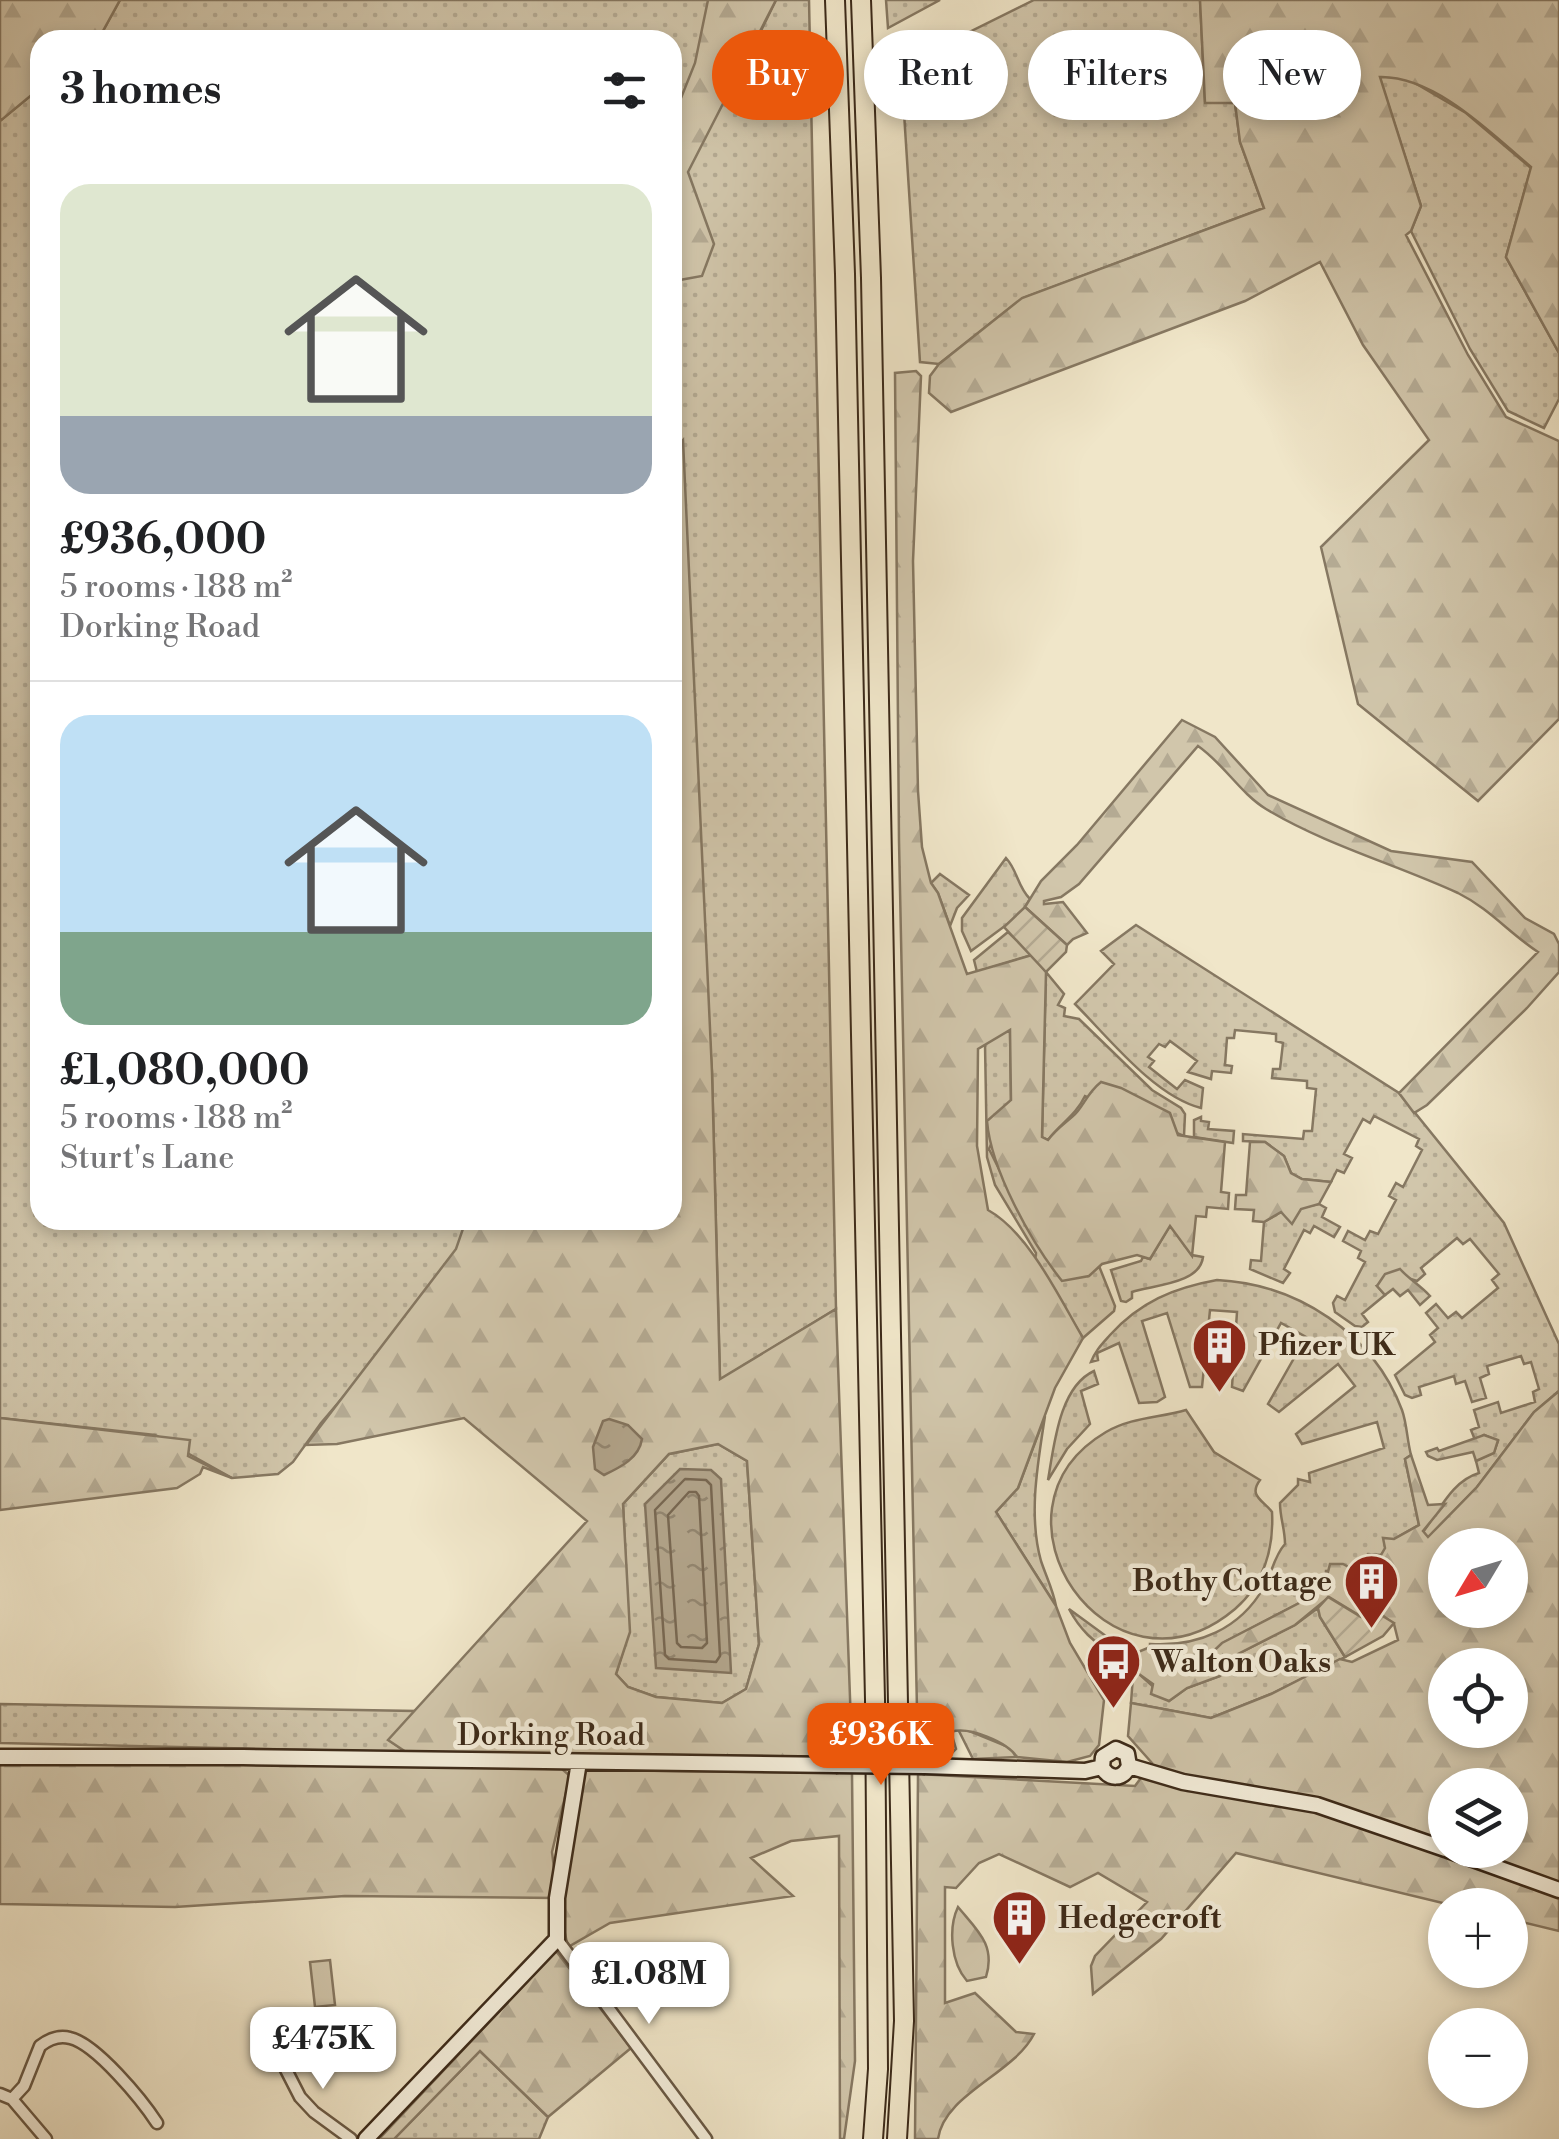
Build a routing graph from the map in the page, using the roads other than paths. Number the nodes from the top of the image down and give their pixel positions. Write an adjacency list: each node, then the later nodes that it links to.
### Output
1 (835, 0): 18 (highway)
2 (861, 0): 19 (highway)
3 (0, 1757): 4 (main road, Dorking Road)
4 (579, 1762): 6 (main road, Dorking Road, bridge); 10 (main road)
5 (1130, 1766): 6 (main road); 6 (main road); 7 (main road)
6 (1102, 1767)
7 (1428, 1844)
8 (1497, 1868): 9 (main road)
9 (1559, 1890)
10 (558, 1939): 16 (main road); 17 (street)
11 (278, 2056): 15 (street)
12 (6, 2096): 13 (street); 14 (street)
13 (156, 2123)
14 (46, 2139)
15 (352, 2139)
16 (366, 2139)
17 (706, 2139)
18 (873, 2139)
19 (897, 2139)

